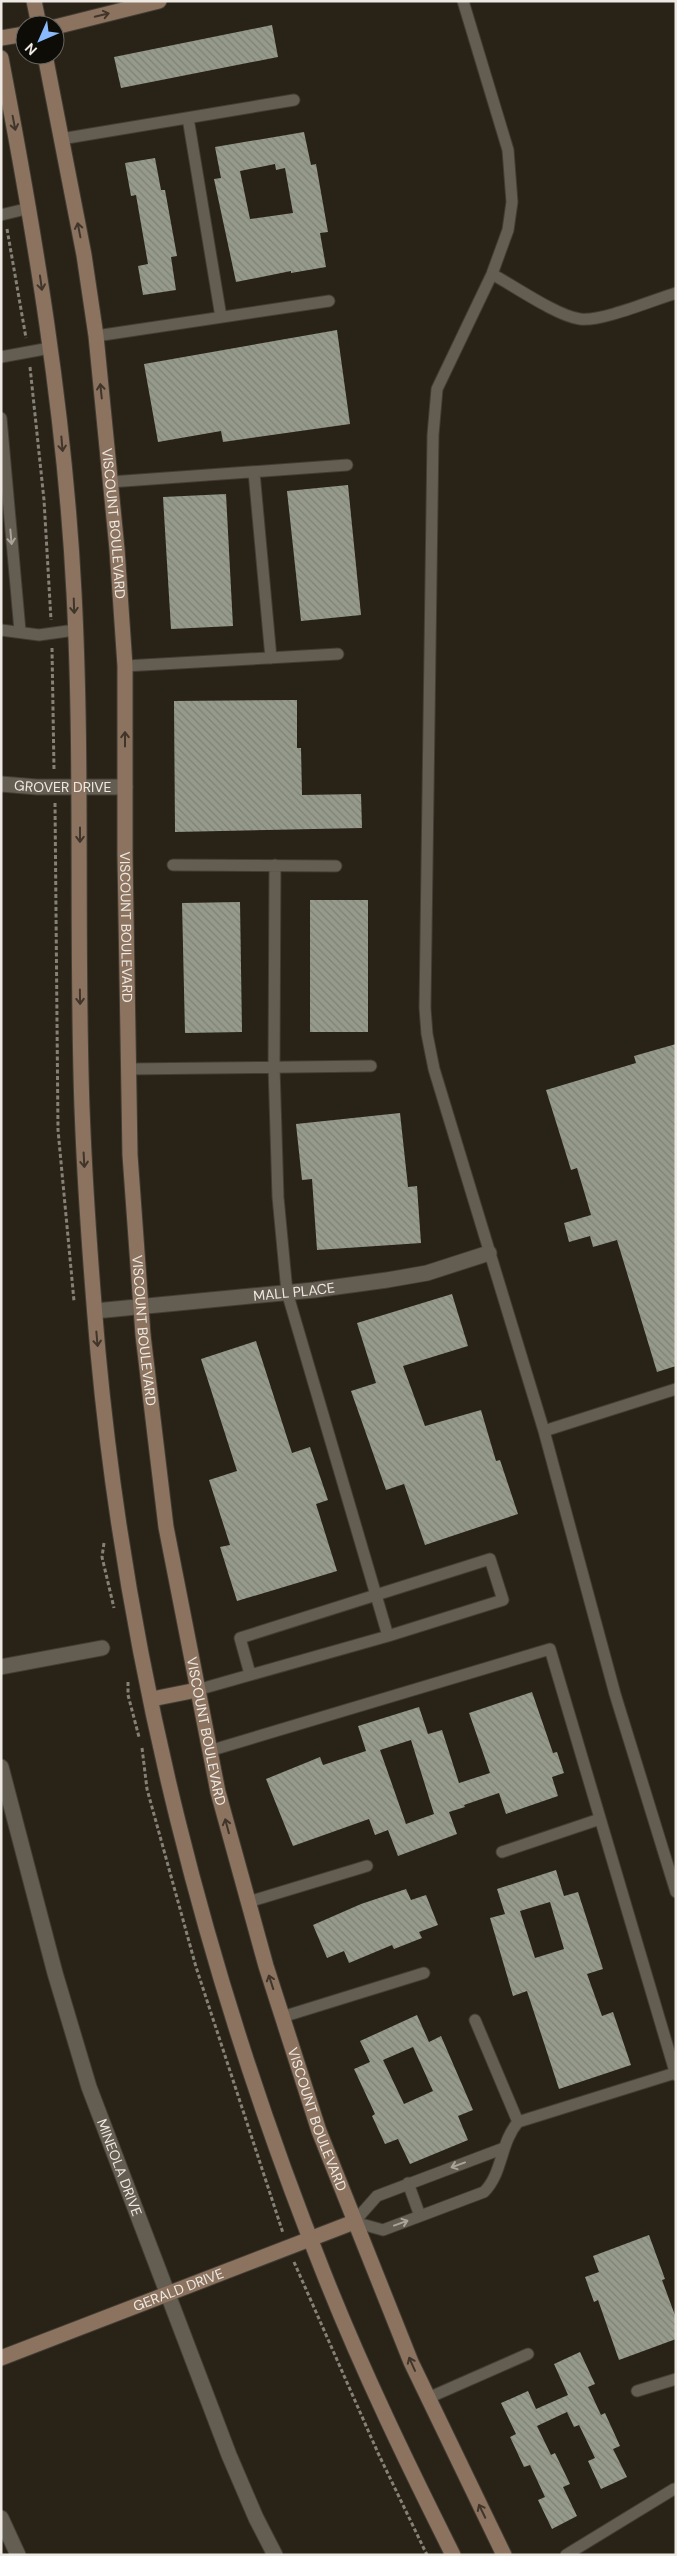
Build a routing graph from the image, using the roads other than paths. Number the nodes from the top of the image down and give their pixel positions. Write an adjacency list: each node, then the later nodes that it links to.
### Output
1 (34, 1): 4 (main road)
2 (159, 1): 5 (main road, one-way to 2)
3 (463, 1): 15 (lane)
4 (37, 15)
5 (65, 24)
6 (15, 36): 7 (main road)
7 (1, 38)
8 (1, 58): 13 (main road, one-way to 13)
9 (47, 65): 12 (main road, VISCOUNT BOULEVARD)
10 (294, 100): 11 (lane)
11 (188, 118): 12 (lane); 18 (lane)
12 (61, 139): 19 (main road, VISCOUNT BOULEVARD, one-way to 12)
13 (30, 208): 14 (lane); 20 (main road, one-way to 20)
14 (1, 215)
15 (492, 274): 16 (lane); 41 (lane)
16 (676, 293)
17 (329, 302): 18 (lane)
18 (221, 317): 19 (lane)
19 (96, 336): 25 (main road, VISCOUNT BOULEVARD, one-way to 19)
20 (50, 348): 21 (lane); 27 (main road, one-way to 27)
21 (1, 357)
22 (2, 425): 28 (lane, one-way to 28)
23 (347, 464): 24 (lane)
24 (254, 472): 25 (lane); 30 (lane)
25 (110, 482): 31 (main road, VISCOUNT BOULEVARD)
26 (1, 630): 28 (lane)
27 (75, 630): 28 (lane); 33 (main road)
28 (20, 631)
29 (338, 654): 30 (lane)
30 (271, 658): 31 (lane)
31 (125, 666): 34 (main road, VISCOUNT BOULEVARD, one-way to 31)
32 (1, 784): 33 (street, GROVER DRIVE)
33 (80, 786): 34 (street, GROVER DRIVE); 44 (main road, one-way to 44)
34 (125, 788): 40 (main road, VISCOUNT BOULEVARD)
35 (173, 865): 36 (lane)
36 (275, 866): 37 (lane); 39 (lane)
37 (336, 866)
38 (371, 1066): 39 (lane)
39 (274, 1067): 40 (lane); 42 (lane)
40 (128, 1069): 43 (main road, VISCOUNT BOULEVARD)
41 (489, 1253): 42 (street, MALL PLACE); 46 (lane)
42 (287, 1292): 43 (street, MALL PLACE); 47 (lane)
43 (142, 1305): 44 (street, MALL PLACE); 52 (main road, VISCOUNT BOULEVARD)
44 (95, 1311): 53 (main road, one-way to 53)
45 (676, 1388): 46 (lane)
46 (544, 1431): 59 (lane)
47 (376, 1596): 48 (lane); 48 (lane); 51 (lane)
48 (388, 1636): 51 (lane)
49 (102, 1648): 50 (street)
50 (1, 1667)
51 (250, 1674): 52 (lane)
52 (197, 1690): 53 (main road); 54 (main road, VISCOUNT BOULEVARD)
53 (152, 1699): 70 (main road)
54 (209, 1751): 56 (lane); 60 (main road, VISCOUNT BOULEVARD, one-way to 54)
55 (1, 1767): 71 (street, MINEOLA DRIVE)
56 (600, 1819): 57 (lane); 64 (lane)
57 (502, 1852)
58 (367, 1866): 60 (lane)
59 (676, 1892)
60 (248, 1902): 62 (main road, VISCOUNT BOULEVARD, one-way to 60)
61 (424, 1973): 62 (lane)
62 (282, 2017): 69 (main road, VISCOUNT BOULEVARD)
63 (475, 2020): 65 (lane)
64 (676, 2074): 65 (lane)
65 (518, 2122): 66 (lane)
66 (504, 2148): 67 (lane, one-way to 67); 68 (lane)
67 (408, 2183): 68 (lane); 69 (lane)
68 (420, 2216): 69 (lane, one-way to 68)
69 (354, 2222): 70 (main road, GERALD DRIVE); 76 (main road, VISCOUNT BOULEVARD, one-way to 69)
70 (310, 2238): 71 (main road, GERALD DRIVE); 81 (main road)
71 (166, 2294): 73 (main road, GERALD DRIVE); 80 (street, MINEOLA DRIVE)
72 (528, 2354): 76 (lane)
73 (1, 2358)
74 (676, 2379): 75 (lane)
75 (637, 2390)
76 (428, 2398): 82 (main road, VISCOUNT BOULEVARD, one-way to 76)
77 (674, 2489): 83 (lane)
78 (1, 2518): 79 (street)
79 (18, 2555)
80 (274, 2555)
81 (453, 2555)
82 (504, 2555)
83 (566, 2555)

